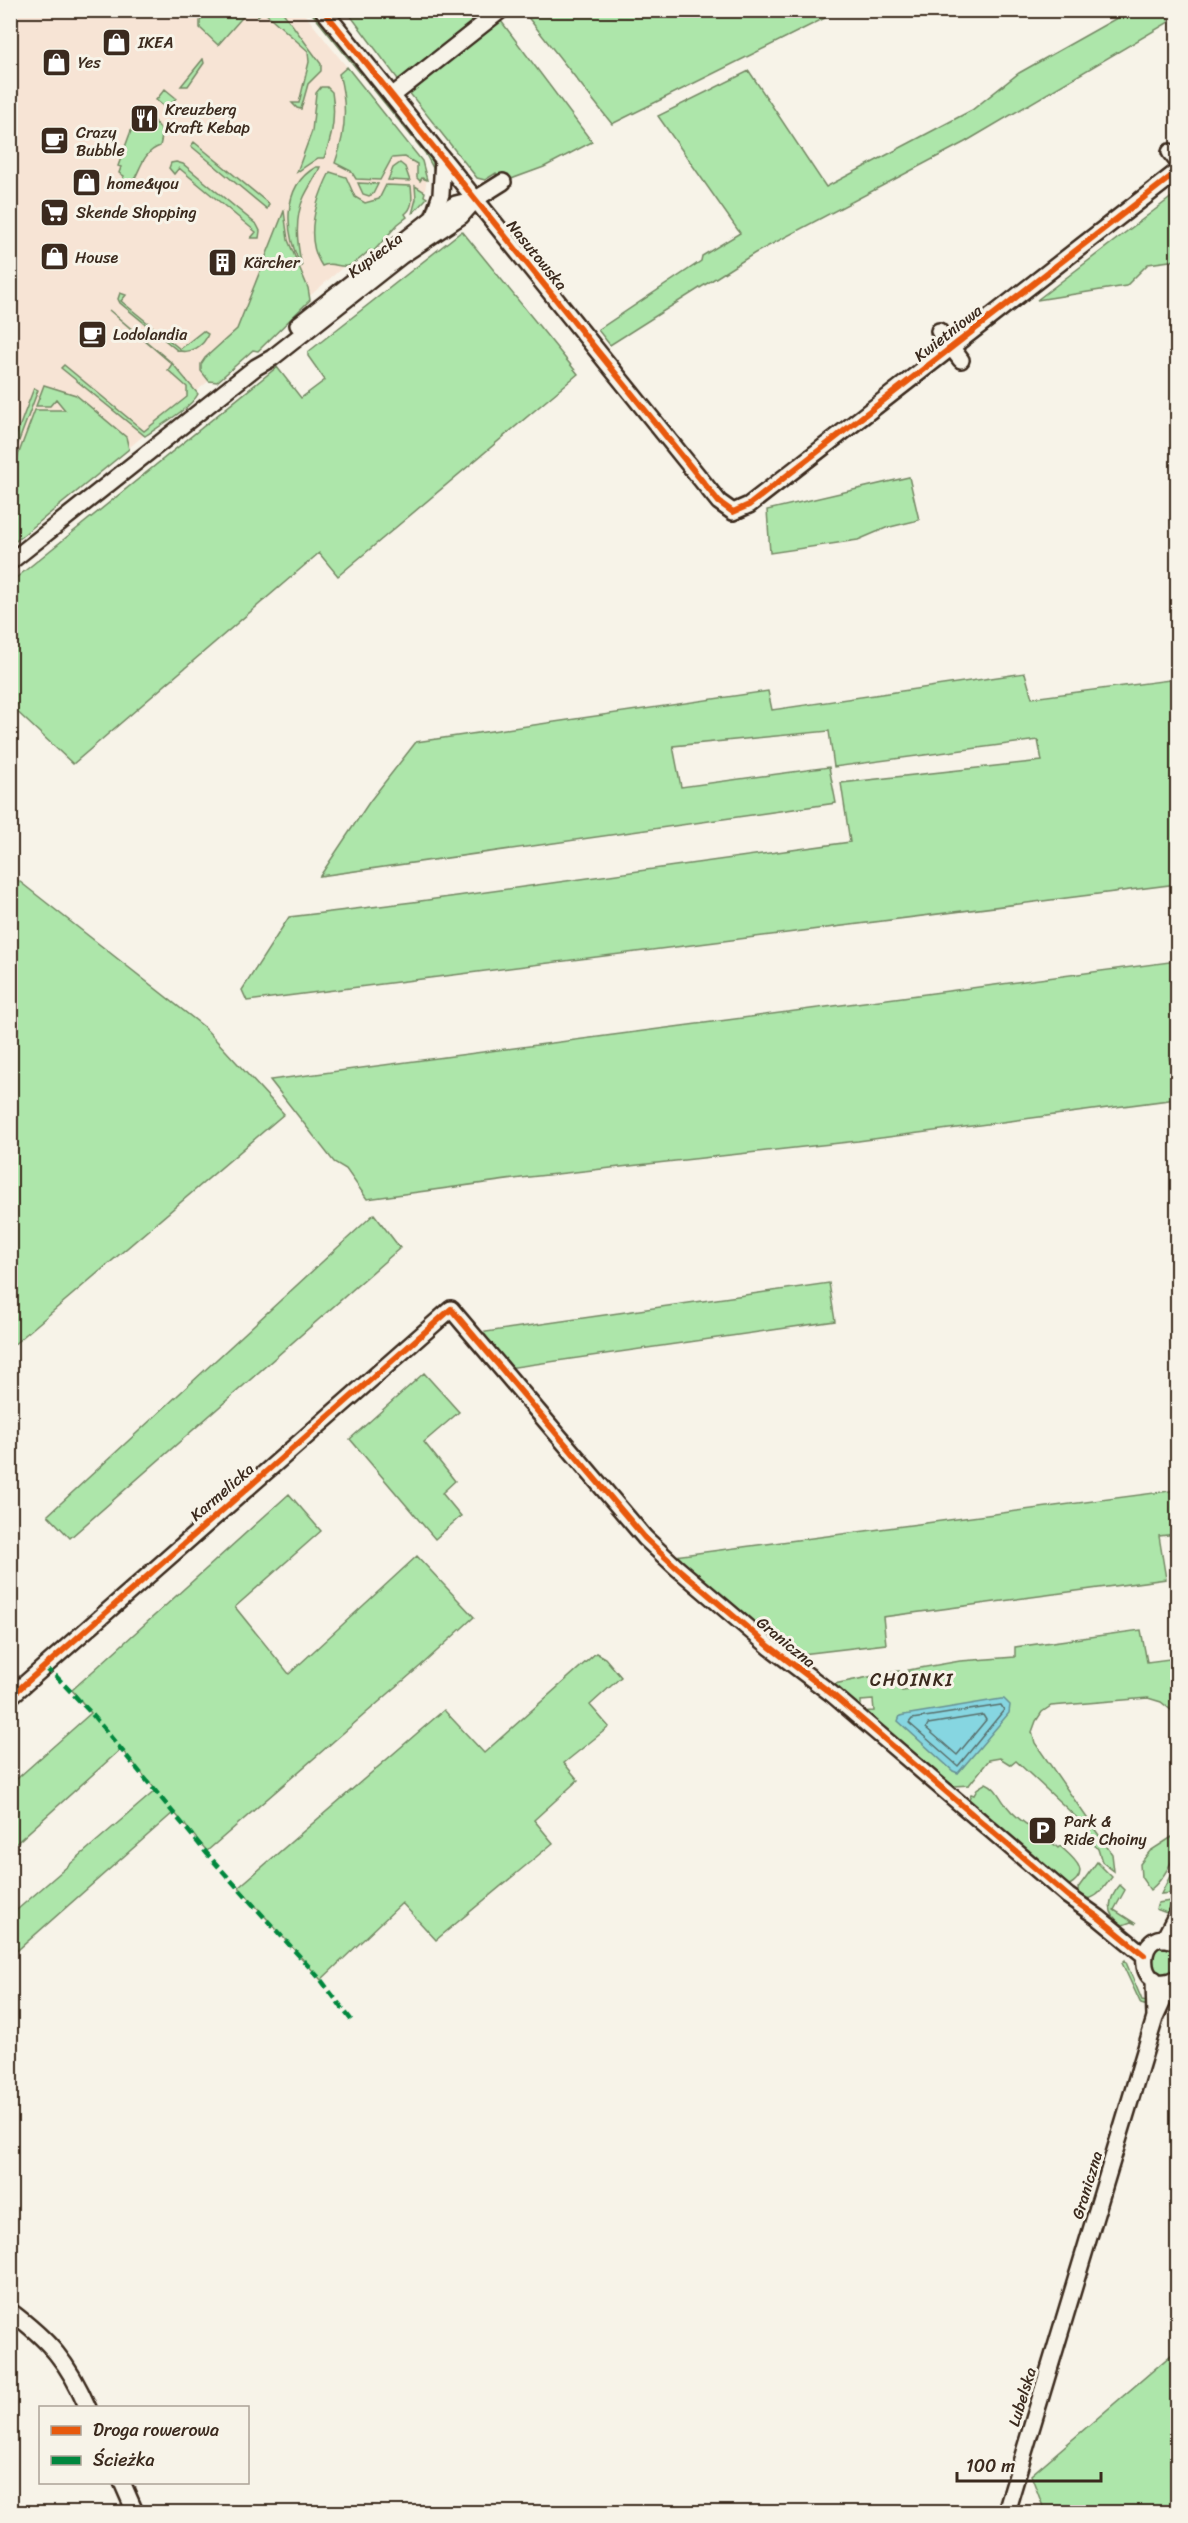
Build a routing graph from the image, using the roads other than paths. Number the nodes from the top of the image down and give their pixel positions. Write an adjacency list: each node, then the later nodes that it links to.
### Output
1 (323, 10): 3 (street, Nasutowska)
2 (501, 10): 3 (street)
3 (392, 96): 4 (street, Nasutowska)
4 (443, 159): 7 (street, Nasutowska); 8 (street)
5 (1178, 171): 10 (street, Kwietniowa)
6 (503, 182): 7 (street)
7 (476, 200): 8 (street, Kupiecka); 12 (street, Kupiecka); 13 (street, Nasutowska)
8 (433, 218): 12 (street, Kupiecka)
9 (939, 331): 10 (street)
10 (952, 347): 11 (street); 13 (street, Kwietniowa)
11 (961, 360)
12 (256, 367): 14 (street, Kupiecka)
13 (733, 512)
14 (10, 562)
15 (451, 1309): 16 (street, Karmelicka); 18 (street, Graniczna)
16 (10, 1697)
17 (1178, 1912): 18 (street)
18 (1159, 1945): 19 (street)
19 (1154, 1979): 20 (street); 21 (street, Graniczna)
20 (1175, 1979): 21 (street, Graniczna)
21 (1155, 2018): 23 (street, Graniczna)
22 (10, 2311): 24 (street)
23 (1052, 2361): 27 (street, Lubelska)
24 (87, 2406)
25 (123, 2484): 26 (street)
26 (135, 2512)
27 (1006, 2512)

